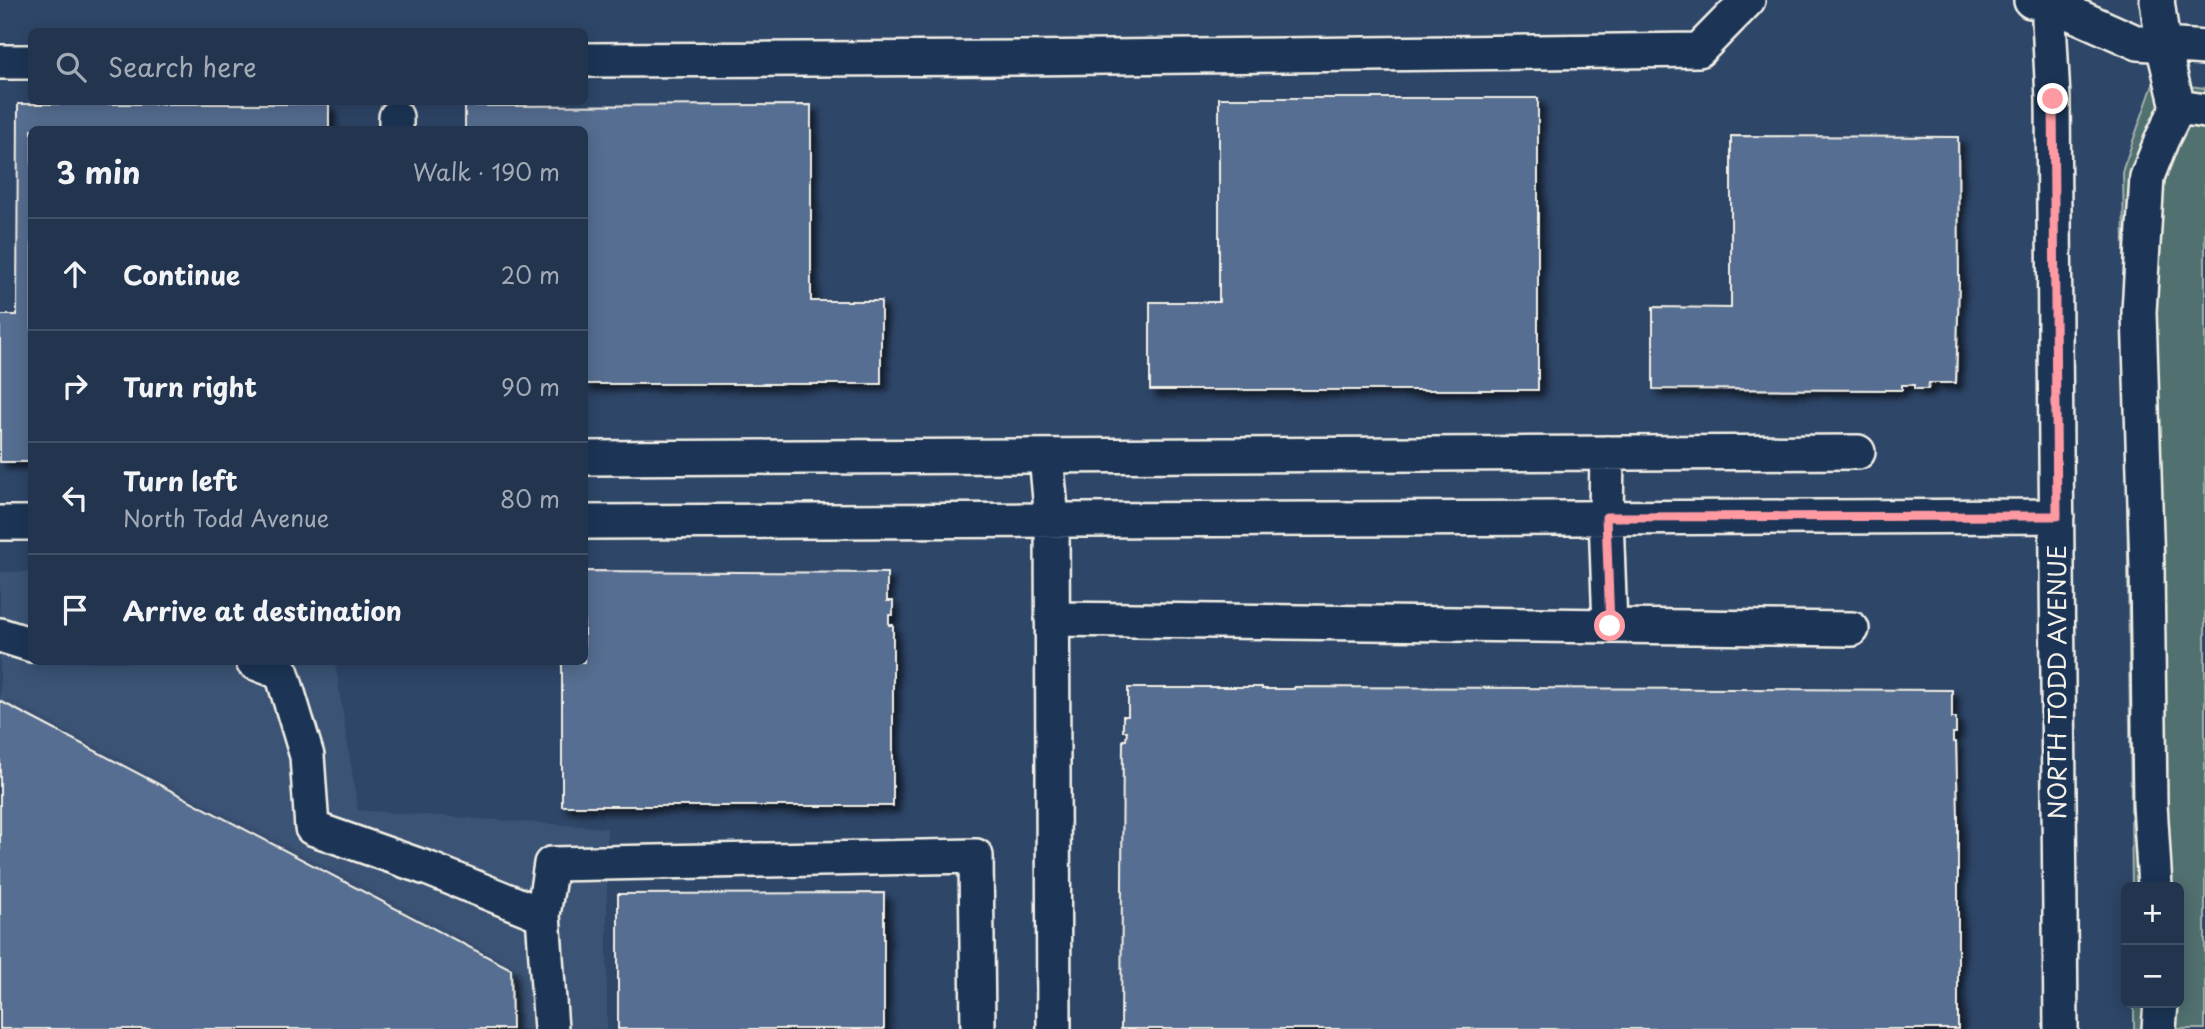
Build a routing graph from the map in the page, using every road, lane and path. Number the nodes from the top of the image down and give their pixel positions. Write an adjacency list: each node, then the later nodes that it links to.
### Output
1 (1748, 0): 6 (street)
2 (2157, 0): 4 (street)
3 (2047, 1): 4 (street); 14 (street, NORTH TODD AVENUE)
4 (2163, 45): 5 (street); 9 (street)
5 (2205, 48)
6 (588, 60)
7 (0, 62): 8 (street)
8 (28, 62)
9 (2192, 109): 26 (street)
10 (1858, 452): 11 (street)
11 (1607, 453): 12 (street); 15 (street)
12 (1046, 456): 13 (street); 16 (street)
13 (588, 458)
14 (2057, 516): 15 (street); 32 (street, NORTH TODD AVENUE)
15 (1606, 517): 16 (street); 21 (street)
16 (1052, 520): 17 (street); 20 (street)
17 (588, 522)
18 (0, 523): 19 (street)
19 (28, 523)
20 (1052, 619): 21 (street); 31 (street)
21 (1610, 626): 22 (street)
22 (1852, 629)
23 (0, 635): 24 (street)
24 (28, 644)
25 (261, 665): 27 (street)
26 (2154, 882)
27 (542, 915): 29 (street); 30 (street)
28 (2161, 1008): 33 (street)
29 (551, 1029)
30 (978, 1029)
31 (1054, 1029)
32 (2061, 1029)
33 (2160, 1029)

